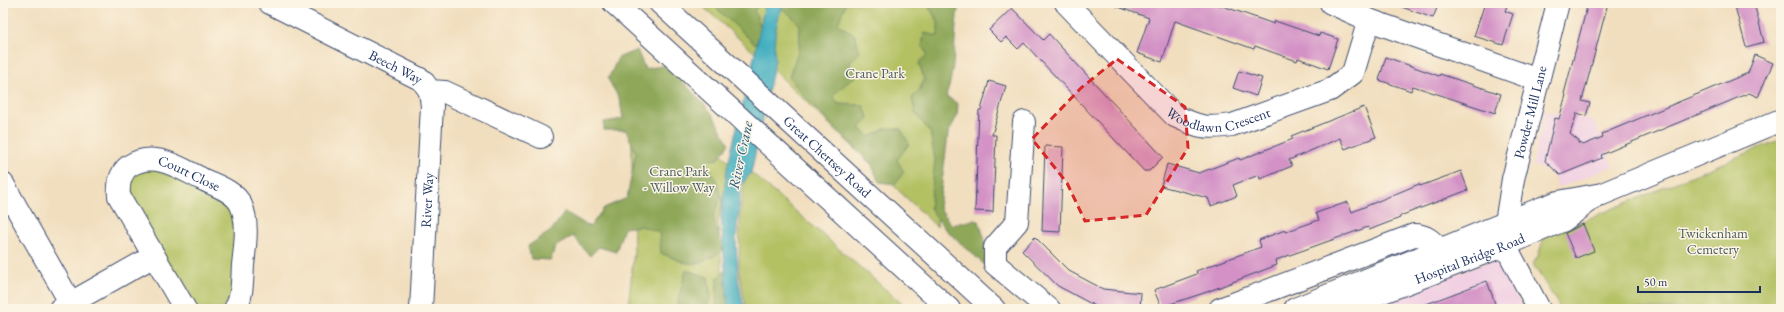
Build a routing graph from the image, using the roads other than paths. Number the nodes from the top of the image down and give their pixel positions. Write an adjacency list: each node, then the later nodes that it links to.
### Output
1 (270, 3): 9 (main road, Beech Way)
2 (614, 3): 23 (main road)
3 (660, 3): 24 (main road, Great Chertsey Road)
4 (1066, 3): 7 (main road, Woodlawn Crescent)
5 (1332, 3): 7 (main road)
6 (1558, 3): 8 (main road, Powder Mill Lane)
7 (1369, 20): 8 (main road)
8 (1538, 80): 15 (main road, Powder Mill Lane)
9 (430, 91): 12 (main road, Beech Way); 22 (main road, River Way)
10 (1781, 120): 14 (main road, Hospital Bridge Road)
11 (1024, 122): 25 (main road)
12 (541, 138)
13 (3, 184): 19 (main road)
14 (1595, 197): 15 (main road, Hospital Bridge Road); 16 (main road, Hospital Bridge Road)
15 (1506, 223): 16 (main road, Powder Mill Lane); 17 (main road, Hospital Bridge Road)
16 (1505, 245): 28 (main road, Hospital Bridge Road); 29 (main road)
17 (1440, 249): 26 (main road, Hospital Bridge Road); 27 (main road, Hospital Bridge Road)
18 (154, 256): 19 (main road); 20 (main road, Court Close); 21 (main road, Court Close)
19 (68, 307)
20 (185, 309)
21 (235, 309)
22 (421, 309)
23 (948, 309)
24 (994, 309)
25 (1049, 309)
26 (1222, 309)
27 (1295, 309)
28 (1339, 309)
29 (1539, 309)

